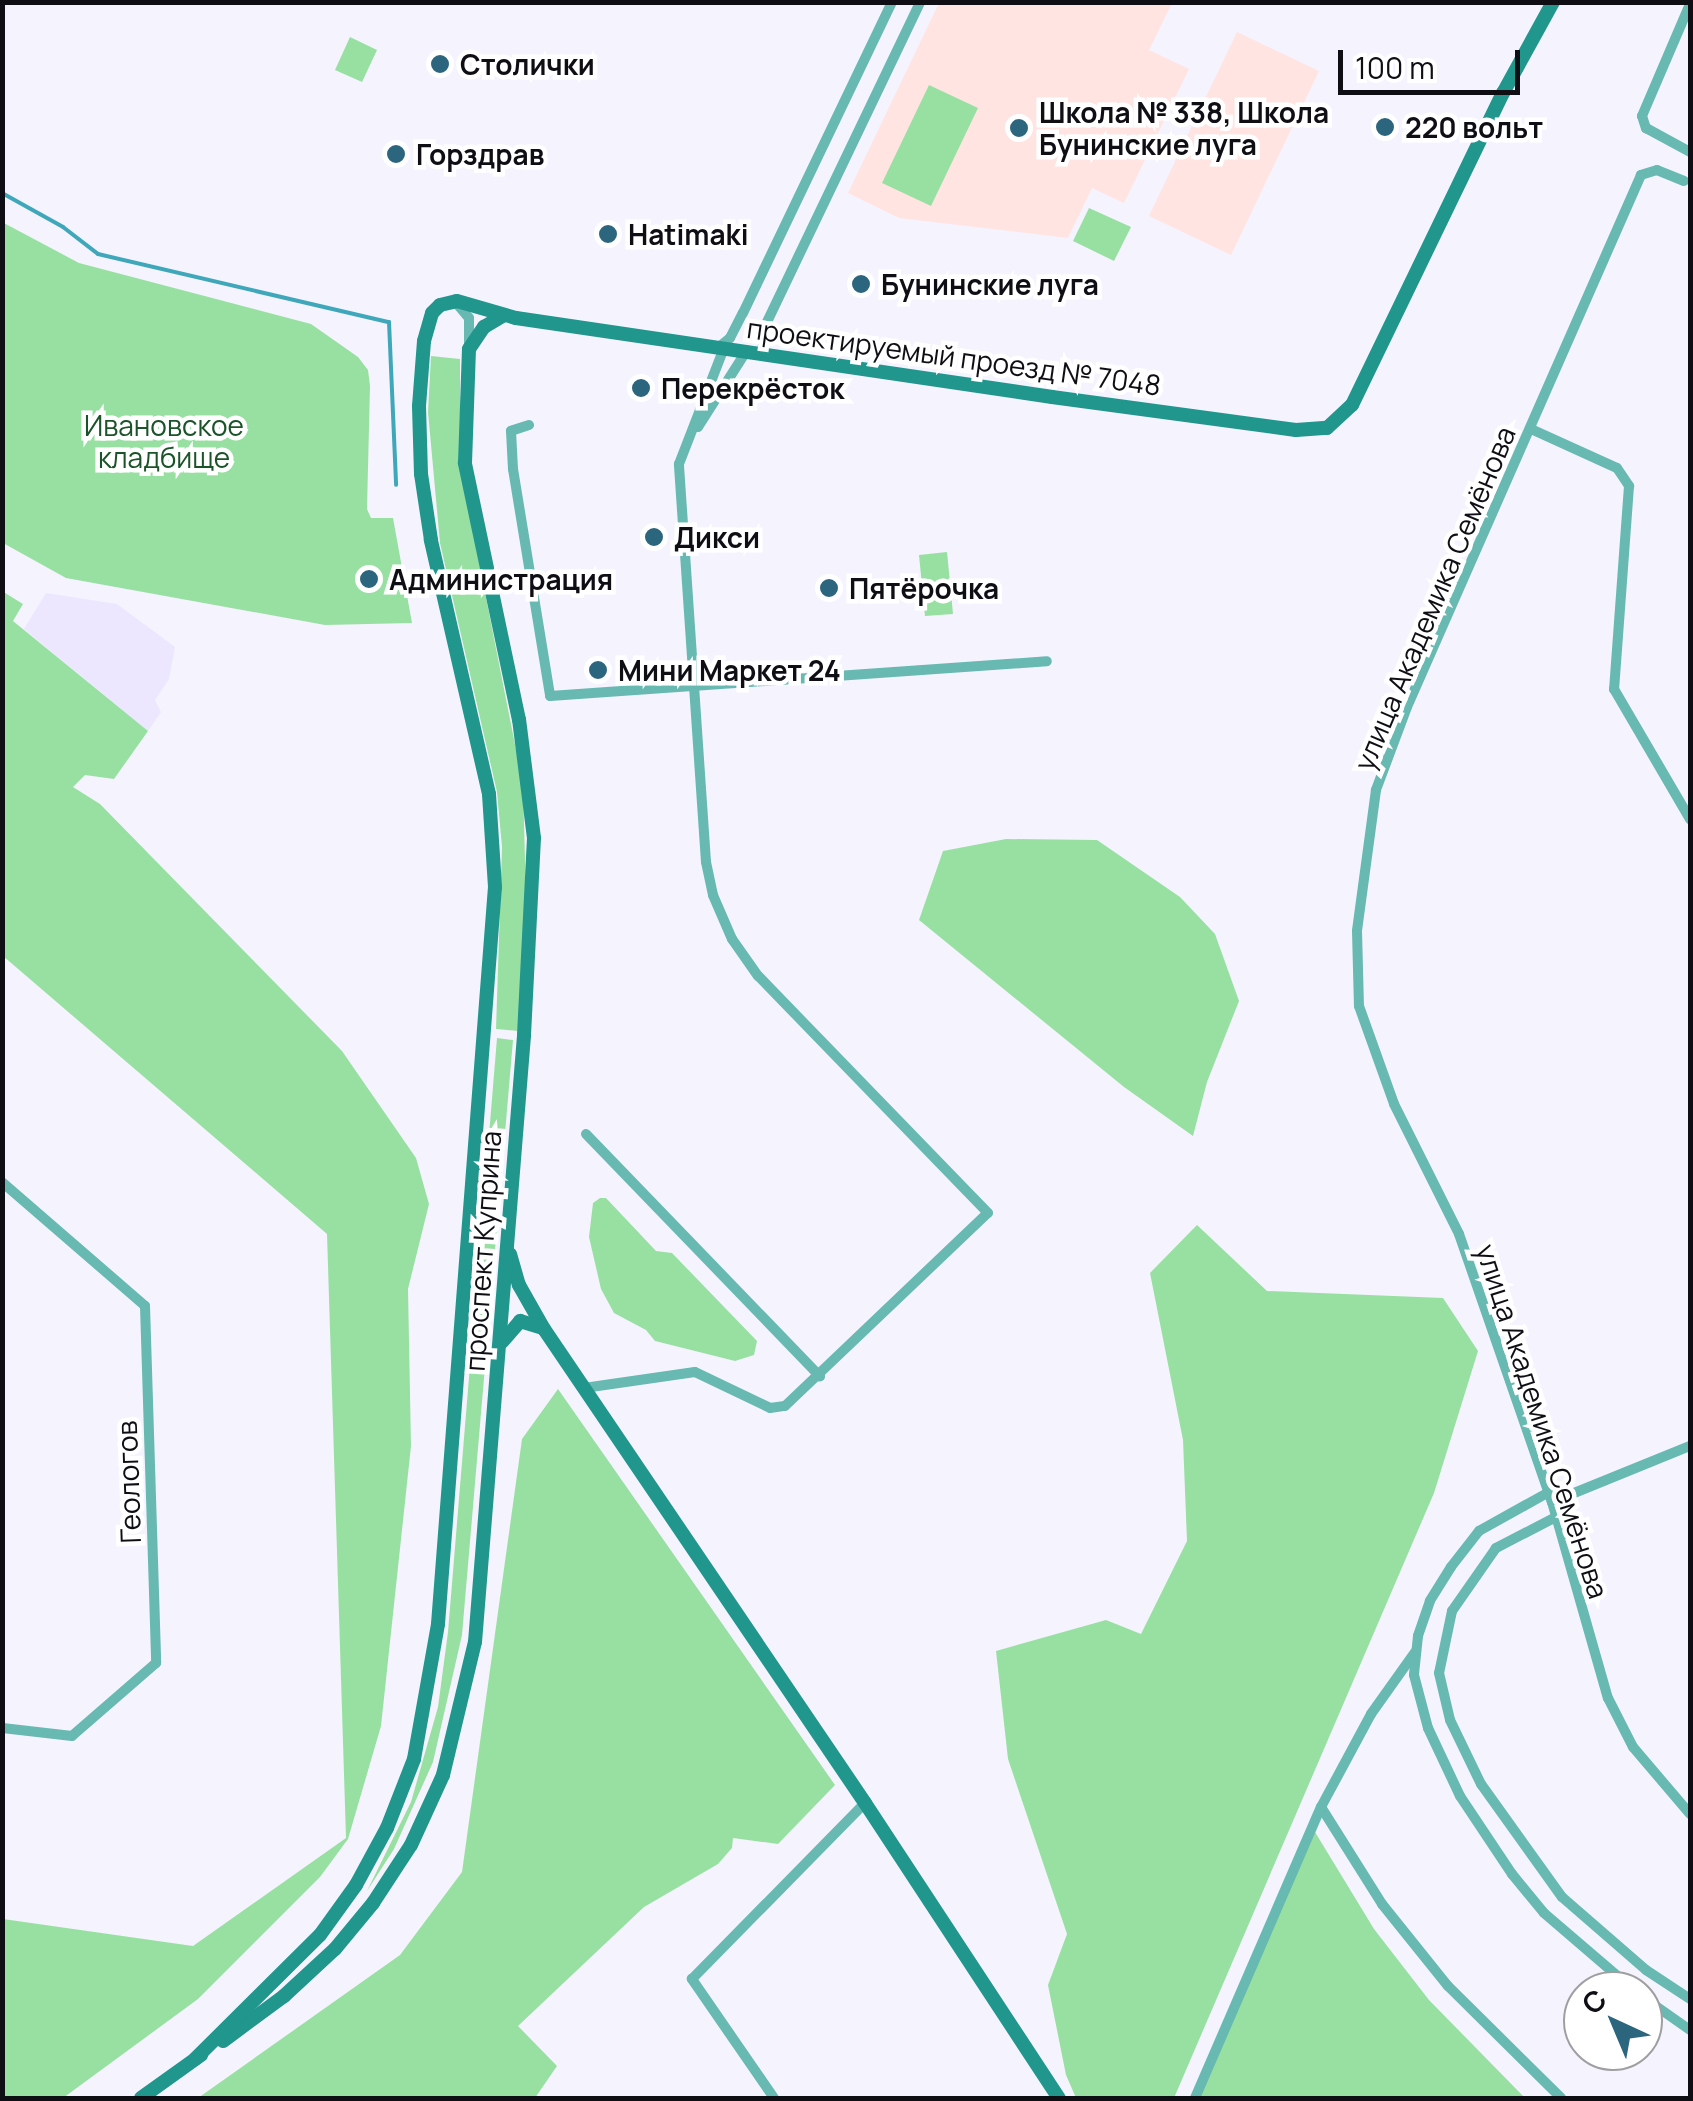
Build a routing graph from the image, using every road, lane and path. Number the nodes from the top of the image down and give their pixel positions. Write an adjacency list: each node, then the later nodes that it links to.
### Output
1 (892, 2): 9 (street)
2 (920, 2): 11 (street)
3 (1552, 2): 11 (main road, проектируемый проезд № 7048)
4 (1690, 4): 5 (street)
5 (1690, 152)
6 (1684, 181): 13 (street, улица Академика Семёнова)
7 (451, 302): 8 (main road, проектируемый проезд № 7048); 10 (street, проспект Куприна); 37 (main road, проспект Куприна)
8 (504, 315): 9 (main road, проектируемый проезд № 7048); 10 (main road)
9 (722, 348): 11 (main road, проектируемый проезд № 7048); 14 (street)
10 (470, 349): 20 (main road, проспект Куприна)
11 (754, 351): 14 (street)
12 (529, 425): 16 (street)
13 (1531, 429): 17 (street); 26 (street, улица Академика Семёнова)
14 (683, 449): 16 (street)
15 (1047, 661): 16 (street)
16 (694, 686): 23 (street)
17 (1690, 819)
18 (586, 1134): 23 (street)
19 (2, 1182): 29 (street, Геологов)
20 (507, 1232): 21 (main road); 22 (main road, проспект Куприна)
21 (544, 1329): 22 (main road); 24 (main road)
22 (500, 1346): 37 (main road, проспект Куприна)
23 (820, 1376): 24 (street)
24 (584, 1388): 30 (main road)
25 (1690, 1446): 26 (street)
26 (1550, 1497): 27 (street, улица Академика Семёнова); 28 (street)
27 (1556, 1516): 32 (street, улица Академика Семёнова); 34 (street)
28 (1417, 1649): 31 (street); 33 (street)
29 (2, 1728)
30 (865, 1803): 39 (street); 40 (main road)
31 (1320, 1807): 41 (street); 42 (street)
32 (1690, 1814)
33 (1611, 1971)
34 (1690, 1999)
35 (1663, 2010): 36 (street)
36 (1690, 2030)
37 (195, 2059): 38 (main road, проспект Куприна)
38 (142, 2098)
39 (774, 2098)
40 (1059, 2098)
41 (1196, 2098)
42 (1561, 2098)

